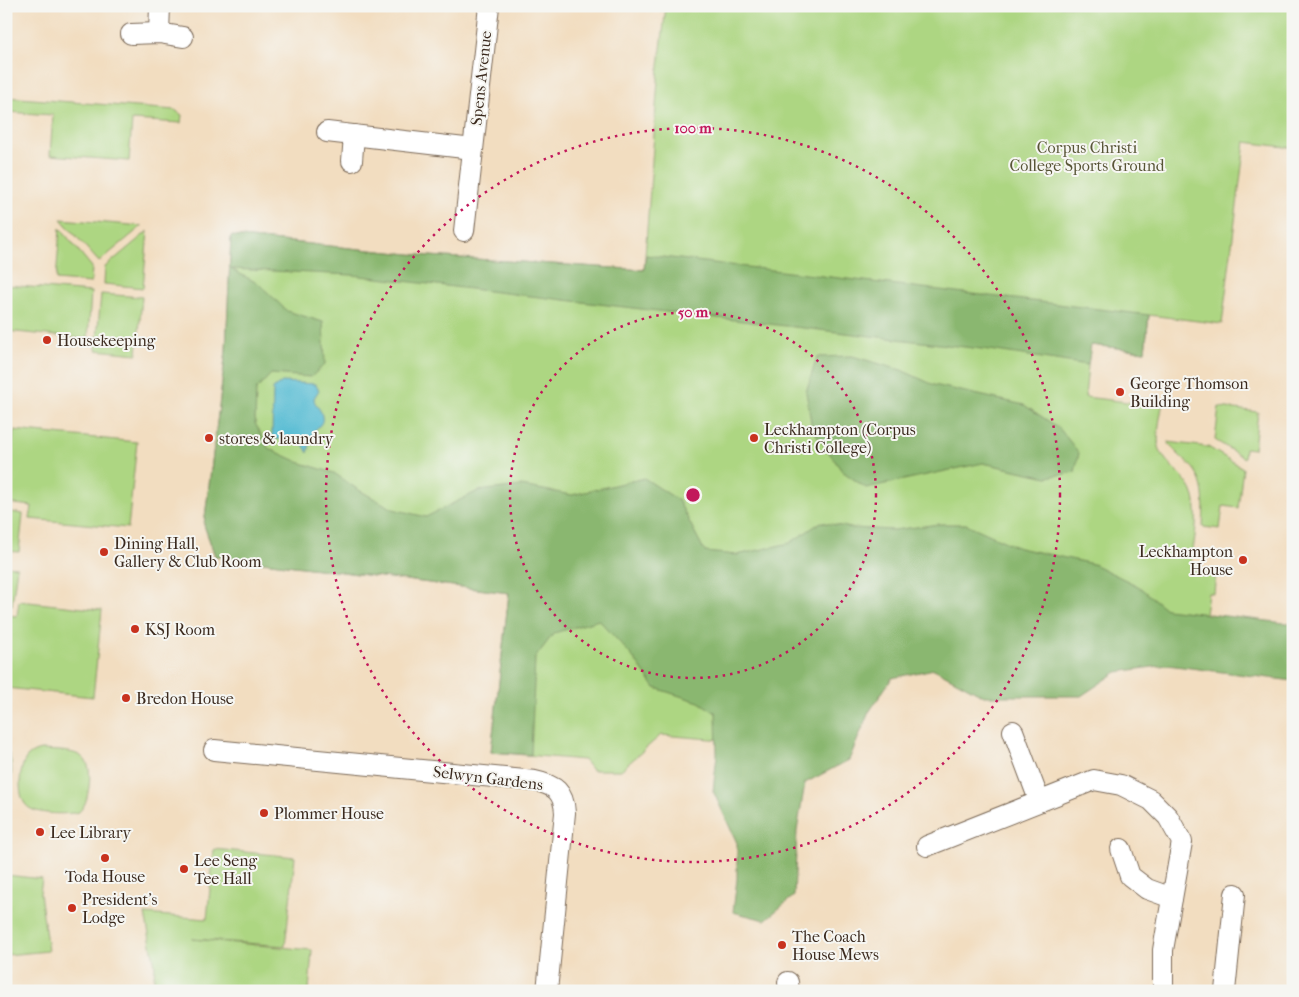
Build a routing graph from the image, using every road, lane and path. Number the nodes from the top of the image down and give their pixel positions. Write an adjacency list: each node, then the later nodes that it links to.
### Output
1 (160, 6): 3 (street)
2 (489, 6): 8 (street, Spens Avenue)
3 (159, 33): 4 (street); 5 (street)
4 (131, 34)
5 (183, 37)
6 (327, 132): 7 (street, Spens Avenue)
7 (354, 135): 8 (street, Spens Avenue); 9 (street)
8 (473, 149): 10 (street, Spens Avenue)
9 (352, 161)
10 (464, 231)
11 (1013, 731): 13 (street)
12 (214, 750): 18 (street, Selwyn Gardens)
13 (1039, 800): 14 (street); 17 (street)
14 (927, 846)
15 (1121, 849): 17 (street)
16 (1235, 894): 20 (street)
17 (1172, 898): 19 (street)
18 (547, 991)
19 (1163, 991)
20 (1225, 991)

